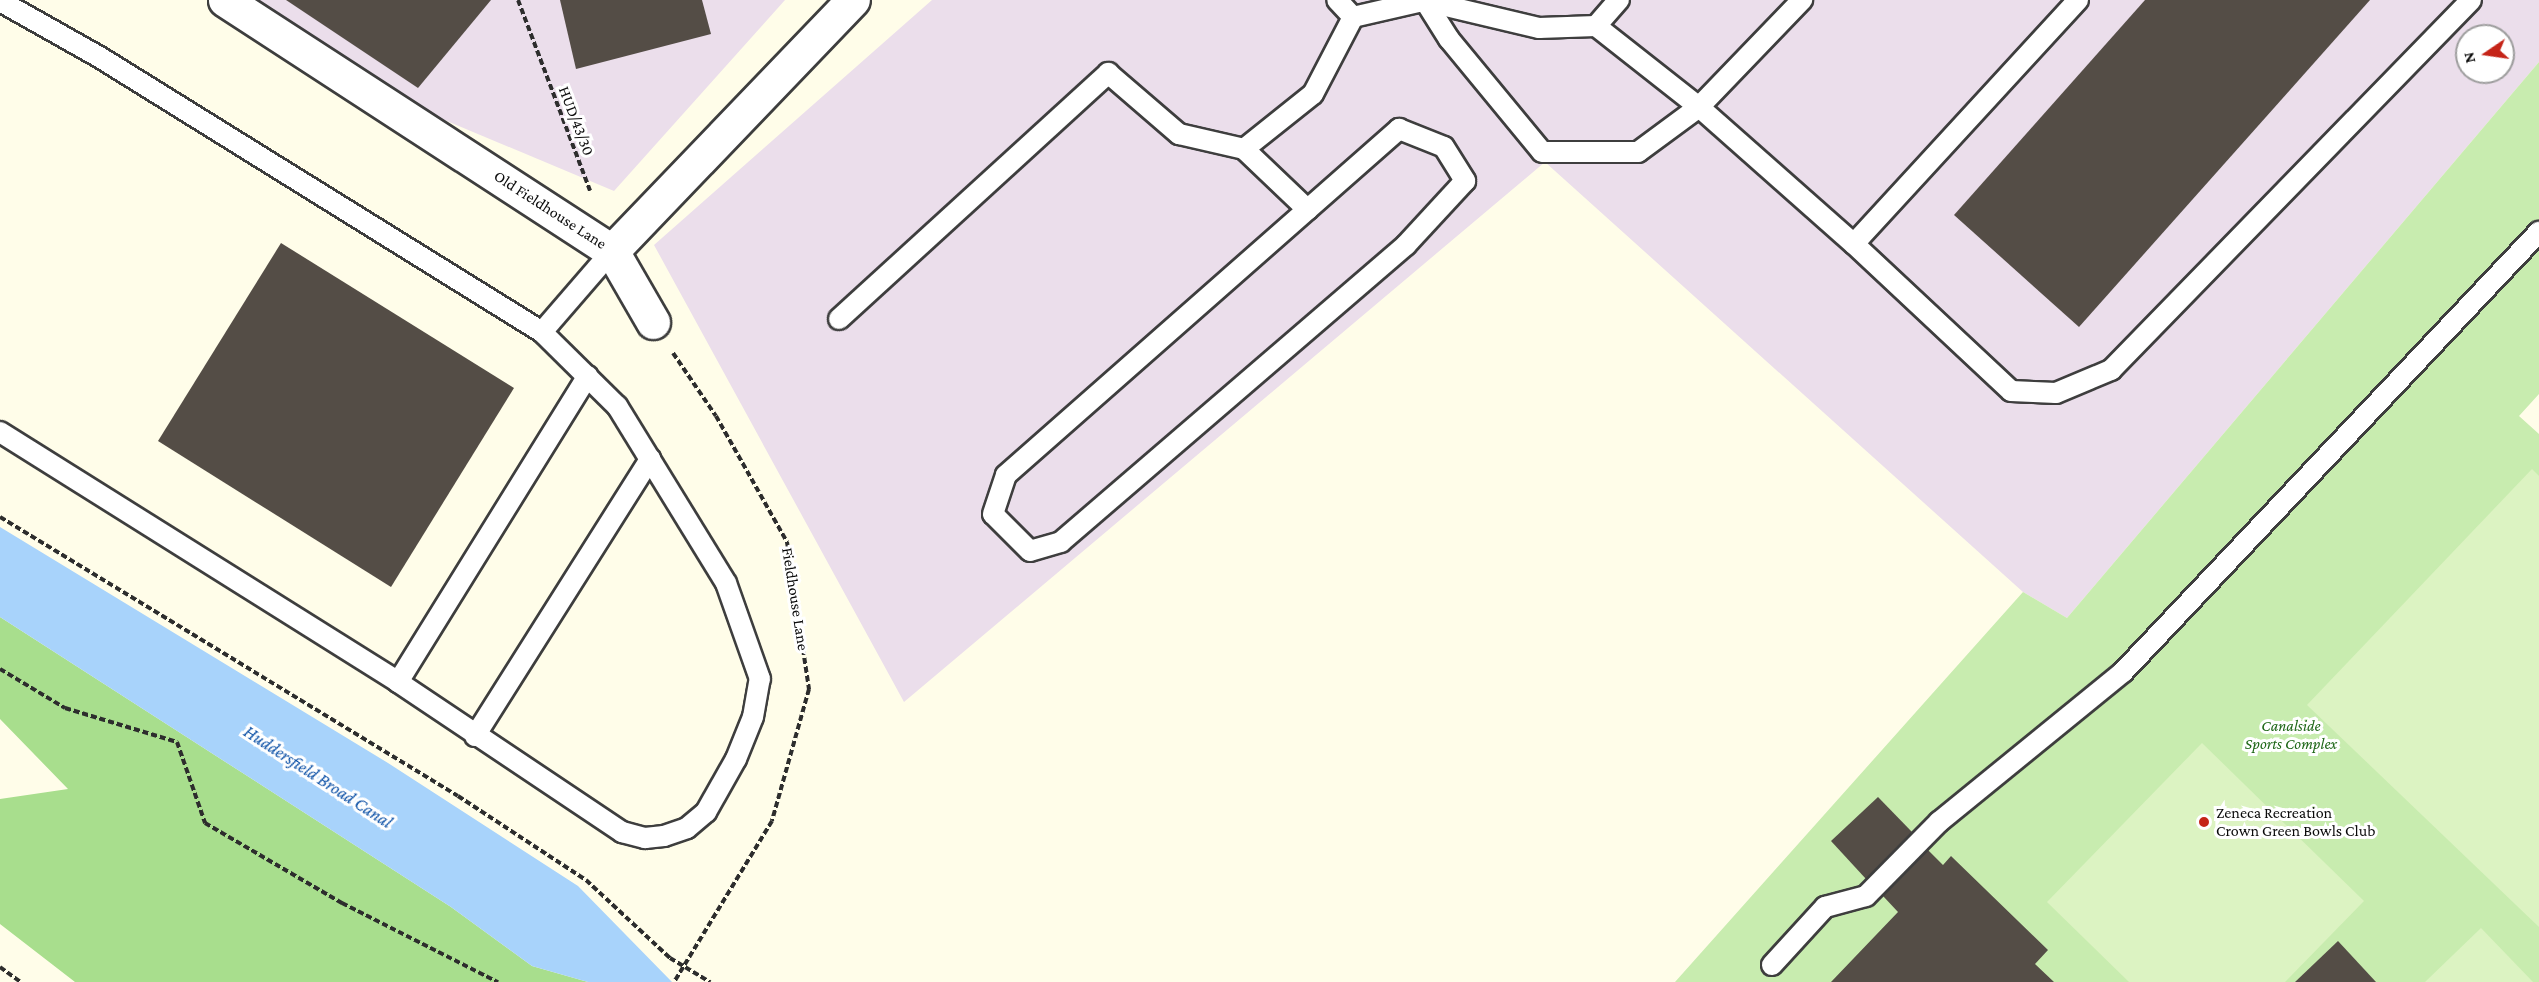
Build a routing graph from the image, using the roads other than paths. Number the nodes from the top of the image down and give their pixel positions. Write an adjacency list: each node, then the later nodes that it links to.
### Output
1 (225, 0): 17 (street, Old Fieldhouse Lane)
2 (853, 0): 17 (street, Old Fieldhouse Lane)
3 (1338, 0): 10 (lane)
4 (1619, 0): 11 (lane)
5 (1802, 0): 12 (lane)
6 (2078, 0): 16 (lane)
7 (2471, 0): 16 (lane)
8 (0, 1): 20 (lane)
9 (1426, 1): 10 (lane); 11 (lane); 12 (lane)
10 (1353, 17): 13 (lane)
11 (1596, 26): 12 (lane)
12 (1699, 107): 16 (lane)
13 (1244, 149): 14 (lane); 18 (lane)
14 (1308, 210): 14 (lane)
15 (2539, 232): 26 (lane)
16 (1854, 244)
17 (612, 251): 19 (street); 20 (lane)
18 (839, 319)
19 (653, 322)
20 (542, 332): 21 (lane)
21 (588, 376): 23 (lane); 24 (lane)
22 (0, 432): 24 (lane)
23 (650, 459): 25 (lane); 25 (lane)
24 (398, 682): 25 (lane)
25 (475, 736)
26 (1772, 965)

